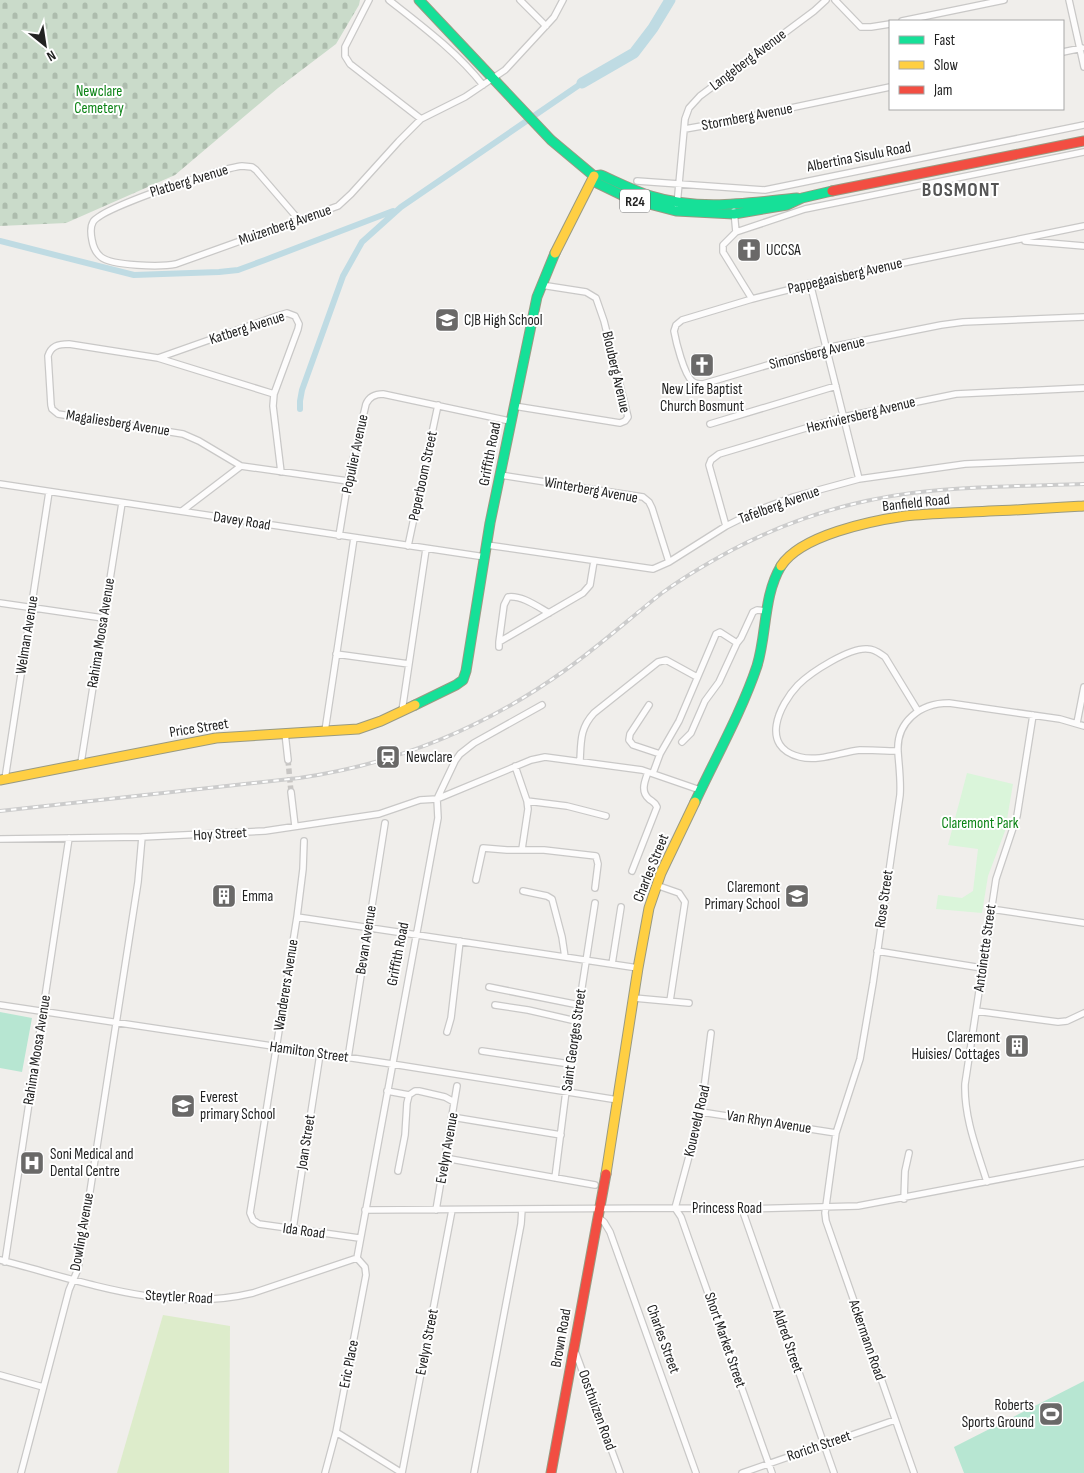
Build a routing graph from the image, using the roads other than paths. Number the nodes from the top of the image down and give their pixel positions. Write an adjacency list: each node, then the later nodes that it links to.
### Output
1 (370, 0): 19 (street)
2 (389, 0): 17 (street)
3 (419, 0): 16 (street, Albertina Sisulu Road / R24)
4 (520, 0): 12 (street)
5 (563, 0): 12 (street, Muizenberg Avenue)
6 (826, 0): 21 (street, Langeberg Avenue)
7 (835, 0): 11 (street)
8 (1004, 0): 10 (street)
9 (1069, 0): 13 (street)
10 (907, 20)
11 (889, 24)
12 (546, 26): 16 (street, Muizenberg Avenue)
13 (1082, 48): 14 (street); 15 (street)
14 (1064, 52)
15 (1084, 67)
16 (494, 79): 17 (street, Muizenberg Avenue); 24 (street, Albertina Sisulu Road / R24)
17 (483, 85): 19 (street, Muizenberg Avenue)
18 (889, 87): 21 (street, Stormberg Avenue)
19 (421, 119): 29 (street, Muizenberg Avenue)
20 (1084, 125): 26 (street, Albertina Sisulu Road)
21 (685, 129): 26 (street, Stormberg Avenue)
22 (1084, 140): 28 (street, Albertina Sisulu Road / R24)
23 (1084, 152): 32 (street)
24 (594, 176): 27 (street, Albertina Sisulu Road / R24); 36 (street, Griffith Road)
25 (637, 181): 26 (street, Albertina Sisulu Road)
26 (680, 184): 27 (street, Stormberg Avenue)
27 (677, 207): 28 (street, Albertina Sisulu Road / R24)
28 (734, 209): 32 (street)
29 (299, 220): 30 (street, Platberg Avenue); 30 (street, Muizenberg Avenue)
30 (93, 222)
31 (1084, 226): 33 (street, Pappegaaisberg Avenue)
32 (736, 232): 37 (street)
33 (1018, 240): 34 (street, Pappegaaisberg Avenue); 35 (street, Pappegaaisberg Avenue)
34 (1084, 246)
35 (810, 283): 37 (street, Pappegaaisberg Avenue); 39 (street)
36 (541, 285): 45 (street, Griffith Road); 45 (street, Blouberg Avenue)
37 (752, 299): 39 (street, Simonsberg Avenue)
38 (1084, 317): 39 (street, Simonsberg Avenue)
39 (826, 348): 41 (street)
40 (158, 358): 43 (street, Magaliesberg Avenue); 43 (street, Katberg Avenue); 50 (street, Magaliesberg Avenue)
41 (836, 386): 46 (street); 48 (street)
42 (1084, 388): 46 (street, Hexriviersberg Avenue)
43 (274, 394): 51 (street, Katberg Avenue)
44 (438, 405): 47 (street, Populier Avenue); 54 (street, Populier Avenue); 64 (street, Peperboom Street)
45 (514, 406): 47 (street, Griffith Road)
46 (843, 417): 53 (street); 60 (street, Hexriviersberg Avenue)
47 (510, 421): 52 (street, Griffith Road)
48 (710, 424)
49 (1084, 460): 53 (street, Tafelberg Avenue)
50 (241, 466): 51 (street, Magaliesberg Avenue); 59 (street)
51 (281, 472): 54 (street, Magaliesberg Avenue)
52 (500, 475): 63 (street, Griffith Road); 68 (street, Winterberg Avenue)
53 (859, 479): 60 (street, Tafelberg Avenue)
54 (348, 481): 61 (street, Populier Avenue)
55 (0, 484): 56 (street, Davey Road)
56 (49, 492): 57 (street, Davey Road); 71 (street, Welman Avenue)
57 (122, 503): 59 (street, Davey Road); 74 (street, Rahima Moosa Avenue)
58 (1084, 506): 69 (street, Banfield Road)
59 (182, 512): 61 (street, Davey Road)
60 (726, 526): 68 (street, Tafelberg Avenue)
61 (339, 536): 62 (street, Davey Road)
62 (354, 538): 64 (street, Davey Road); 76 (street)
63 (487, 545): 66 (street, Griffith Road); 67 (street, Tafelberg Avenue)
64 (408, 546): 65 (street, Davey Road)
65 (426, 549): 66 (street, Davey Road); 77 (street)
66 (485, 557): 83 (street, Griffith Road)
67 (594, 561): 68 (street, Tafelberg Avenue); 73 (street)
68 (669, 562)
69 (773, 583): 72 (street, Charles Street)
70 (0, 603): 71 (street)
71 (31, 607): 74 (street); 98 (street, Welman Avenue)
72 (768, 611): 75 (street); 99 (street, Charles Street)
73 (549, 613): 73 (street)
74 (103, 618): 95 (street, Rahima Moosa Avenue)
75 (737, 643): 78 (street); 90 (street)
76 (336, 654): 77 (street); 88 (street)
77 (409, 664): 83 (street)
78 (697, 677): 92 (street); 94 (street)
79 (1084, 687): 80 (street)
80 (1083, 704): 86 (street)
81 (542, 705): 101 (street, Griffith Road)
82 (649, 705): 92 (street)
83 (402, 711): 88 (street, Price Street)
84 (918, 711): 85 (street); 91 (street, Rose Street); 91 (street)
85 (1033, 715): 86 (street); 118 (street, Antoinette Street)
86 (1077, 723): 87 (street)
87 (1084, 726)
88 (325, 731): 89 (street, Price Street)
89 (285, 733): 93 (street); 95 (street, Price Street)
90 (682, 742)
91 (898, 751): 124 (street, Rose Street)
92 (660, 754): 97 (street)
93 (288, 760)
94 (580, 761): 96 (street, Hoy Street); 97 (street, Hoy Street)
95 (81, 763): 98 (street, Price Street)
96 (515, 766): 101 (street, Hoy Street); 102 (street)
97 (651, 773): 99 (street, Hoy Street); 111 (street)
98 (2, 779)
99 (700, 790): 113 (street, Charles Street)
100 (291, 792): 105 (street)
101 (437, 799): 105 (street, Hoy Street); 122 (street, Griffith Road)
102 (527, 801): 103 (street); 110 (street)
103 (606, 816)
104 (385, 822): 121 (street, Bevan Avenue)
105 (295, 826): 106 (street, Hoy Street)
106 (142, 837): 107 (street, Hoy Street); 141 (street, Dowling Avenue)
107 (69, 838): 108 (street, Hoy Street); 138 (street, Rahima Moosa Avenue)
108 (0, 839)
109 (304, 841): 119 (street, Wanderers Avenue)
110 (522, 849): 112 (street); 114 (street)
111 (632, 871)
112 (476, 880)
113 (656, 885): 128 (street, Charles Street); 132 (street)
114 (595, 888)
115 (523, 892): 125 (street)
116 (594, 903): 126 (street, Saint Georges Street)
117 (621, 907): 127 (street)
118 (991, 909): 120 (street); 129 (street, Antoinette Street)
119 (297, 917): 121 (street); 144 (street, Wanderers Avenue)
120 (1084, 923)
121 (368, 928): 122 (street); 147 (street, Bevan Avenue)
122 (416, 935): 123 (street); 148 (street, Griffith Road)
123 (460, 941): 125 (street); 142 (street)
124 (877, 951): 129 (street); 158 (street, Rose Street)
125 (565, 957): 126 (street)
126 (586, 960): 127 (street); 136 (street, Saint Georges Street)
127 (612, 964): 128 (street)
128 (638, 968): 131 (street, Charles Street)
129 (982, 968): 137 (street, Antoinette Street)
130 (489, 987): 136 (street)
131 (634, 998): 132 (street); 154 (street, Charles Street)
132 (670, 1001): 133 (street)
133 (689, 1003)
134 (0, 1005): 138 (street, Hamilton Street)
135 (495, 1005): 140 (street)
136 (579, 1005): 140 (street, Saint Georges Street)
137 (976, 1011): 139 (street); 165 (street, Antoinette Street)
138 (43, 1012): 141 (street, Hamilton Street); 180 (street, Rahima Moosa Avenue)
139 (1084, 1013)
140 (576, 1021): 149 (street, Saint Georges Street)
141 (116, 1022): 144 (street, Hamilton Street); 181 (street, Dowling Avenue)
142 (447, 1032)
143 (711, 1033): 156 (street, Koueveld Road)
144 (276, 1048): 146 (street, Hamilton Street); 176 (street, Wanderers Avenue)
145 (482, 1051): 149 (street)
146 (320, 1054): 147 (street, Hamilton Street); 177 (street, Joan Street)
147 (348, 1058): 148 (street, Hamilton Street)
148 (392, 1064): 151 (street, Griffith Road); 152 (street, Hamilton Street)
149 (570, 1064): 152 (street, Saint Georges Street)
150 (457, 1086): 155 (street, Evelyn Avenue)
151 (387, 1090): 153 (street); 171 (street, Griffith Road)
152 (566, 1091): 154 (street, Hamilton Street); 159 (street, Saint Georges Street)
153 (409, 1095): 155 (street); 163 (street)
154 (618, 1100): 175 (street, Charles Street)
155 (454, 1102): 157 (street, Evelyn Avenue)
156 (701, 1112): 158 (street, Van Rhyn Avenue); 169 (street, Koueveld Road)
157 (452, 1117): 159 (street); 161 (street, Evelyn Avenue)
158 (836, 1133): 168 (street, Rose Street)
159 (561, 1135): 164 (street, Saint Georges Street)
160 (909, 1153): 167 (street)
161 (445, 1158): 164 (street); 172 (street, Evelyn Avenue)
162 (1084, 1162): 165 (street, Princess Road)
163 (398, 1171)
164 (555, 1178): 166 (street)
165 (987, 1182): 167 (street, Princess Road)
166 (595, 1185)
167 (904, 1198): 168 (street, Princess Road)
168 (826, 1206): 170 (street, Princess Road); 185 (street, Ackermann Road)
169 (675, 1208): 170 (street, Princess Road); 175 (street, Princess Road); 188 (street, Short Market Street)
170 (742, 1209): 187 (street, Aldred Street)
171 (365, 1210): 172 (street, Princess Road); 178 (street, Griffith Road)
172 (436, 1210): 173 (street, Princess Road)
173 (452, 1210): 174 (street, Princess Road); 191 (street, Evelyn Street)
174 (522, 1210): 175 (street, Princess Road); 192 (street)
175 (600, 1213): 182 (street, Brown Road); 195 (street, Charles Street)
176 (251, 1217): 177 (street, Ida Road)
177 (293, 1229): 178 (street, Ida Road)
178 (359, 1238): 179 (street, Griffith Road)
179 (356, 1258): 181 (street, Steytler Road); 186 (street, Eric Place)
180 (3, 1261): 181 (street, Steytler Road)
181 (73, 1280): 184 (street, Dowling Avenue)
182 (574, 1347): 193 (street, Brown Road); 194 (street, Oosthuizen Road)
183 (0, 1375): 184 (street)
184 (43, 1387): 189 (street, Dowling Avenue)
185 (895, 1420): 187 (street, Rorich Street); 199 (street, Ackermann Road)
186 (336, 1432): 190 (street, Eric Place); 191 (street)
187 (824, 1444): 188 (street, Rorich Street); 198 (street, Aldred Street)
188 (768, 1464): 196 (street, Rorich Street); 197 (street, Short Market Street)
189 (21, 1473)
190 (326, 1473)
191 (402, 1473)
192 (474, 1473)
193 (551, 1473)
194 (620, 1473)
195 (696, 1473)
196 (742, 1473)
197 (772, 1473)
198 (834, 1473)
199 (914, 1473)

